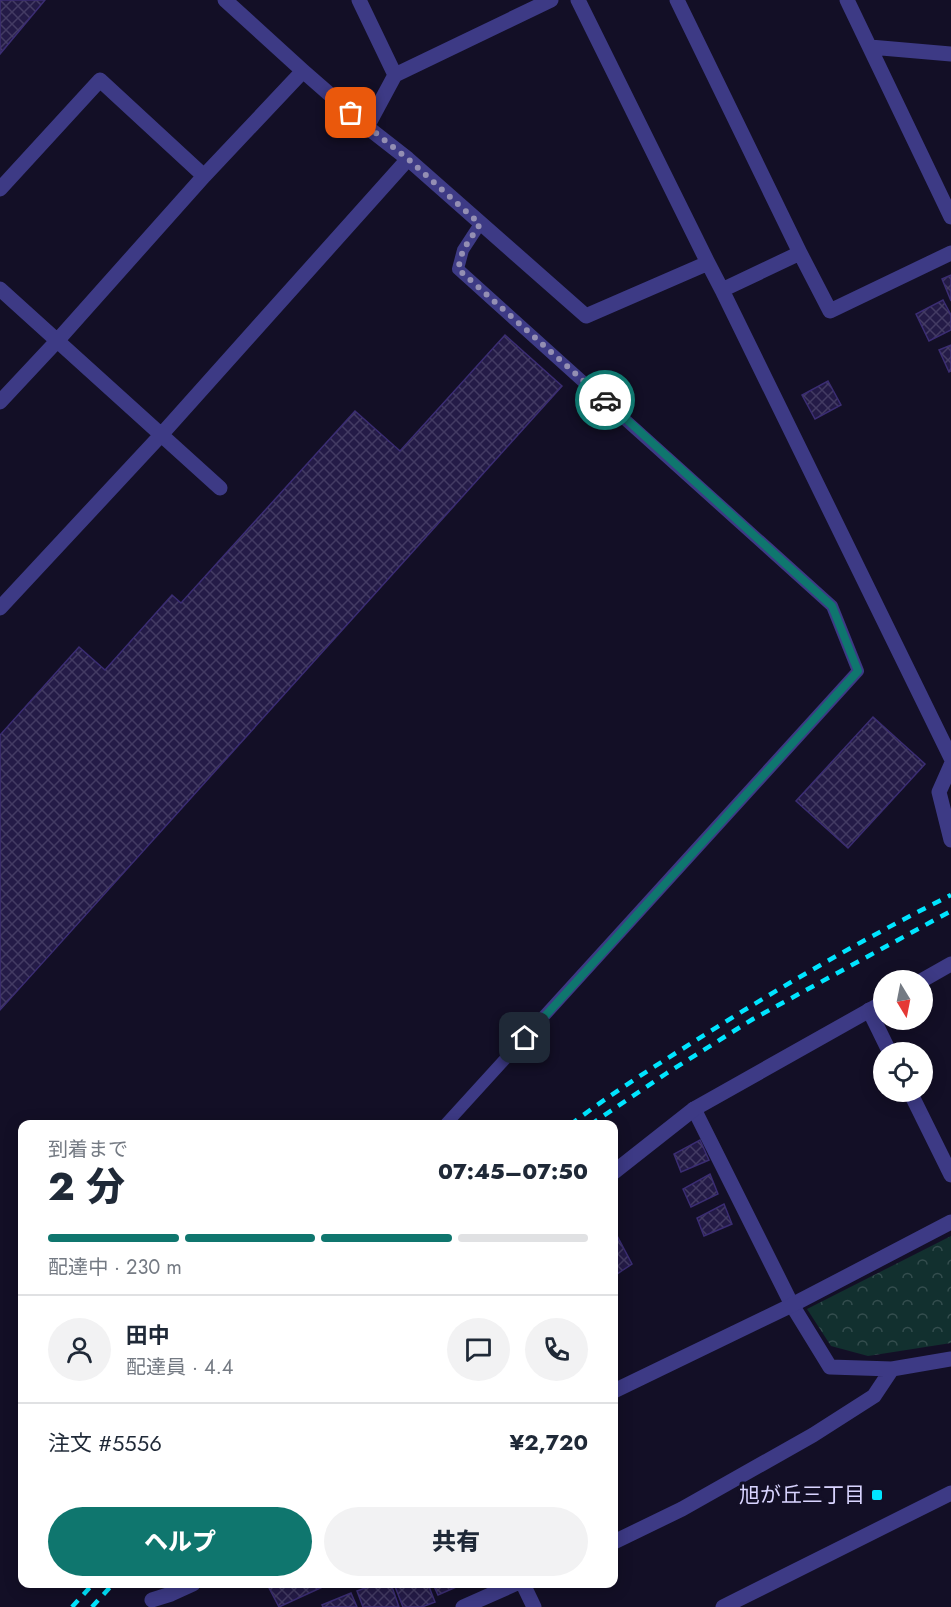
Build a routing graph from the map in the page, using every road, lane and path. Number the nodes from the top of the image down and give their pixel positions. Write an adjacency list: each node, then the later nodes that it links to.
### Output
1 (225, 0): 9 (street)
2 (359, 0): 10 (street)
3 (551, 0): 10 (street)
4 (578, 0): 19 (street)
5 (677, 0): 18 (street)
6 (847, 0): 7 (street)
7 (870, 47): 8 (street); 15 (street)
8 (951, 54)
9 (303, 71): 11 (street); 13 (street)
10 (395, 75): 11 (street)
11 (367, 127): 12 (street)
12 (408, 159): 16 (street); 24 (street)
13 (204, 176): 14 (street); 22 (street)
14 (0, 189)
15 (951, 217)
16 (480, 224): 19 (street); 37 (lane)
17 (951, 253): 18 (street)
18 (800, 254): 21 (street)
19 (708, 263): 21 (street)
20 (0, 288): 22 (street)
21 (722, 290): 27 (street)
22 (57, 341): 23 (street); 24 (street)
23 (0, 402)
24 (161, 435): 25 (street); 26 (street)
25 (220, 488)
26 (0, 608)
27 (951, 758)
28 (951, 765): 29 (street)
29 (951, 840)
30 (951, 964): 31 (street)
31 (933, 974)
32 (873, 1008): 33 (street)
33 (869, 1010): 34 (street); 36 (street)
34 (885, 1042)
35 (915, 1102): 39 (street)
36 (694, 1109): 38 (street); 41 (street)
37 (450, 1120)
38 (618, 1169)
39 (951, 1175)
40 (951, 1222): 41 (street)
41 (792, 1305): 43 (street); 44 (street)
42 (951, 1359): 43 (street)
43 (892, 1369): 46 (street)
44 (618, 1389)
45 (951, 1493): 54 (street)
46 (618, 1540)
47 (164, 1588): 51 (street)
48 (184, 1588): 51 (street)
49 (506, 1588): 52 (street)
50 (525, 1588): 53 (street)
51 (148, 1603)
52 (463, 1607)
53 (534, 1607)
54 (723, 1607)

